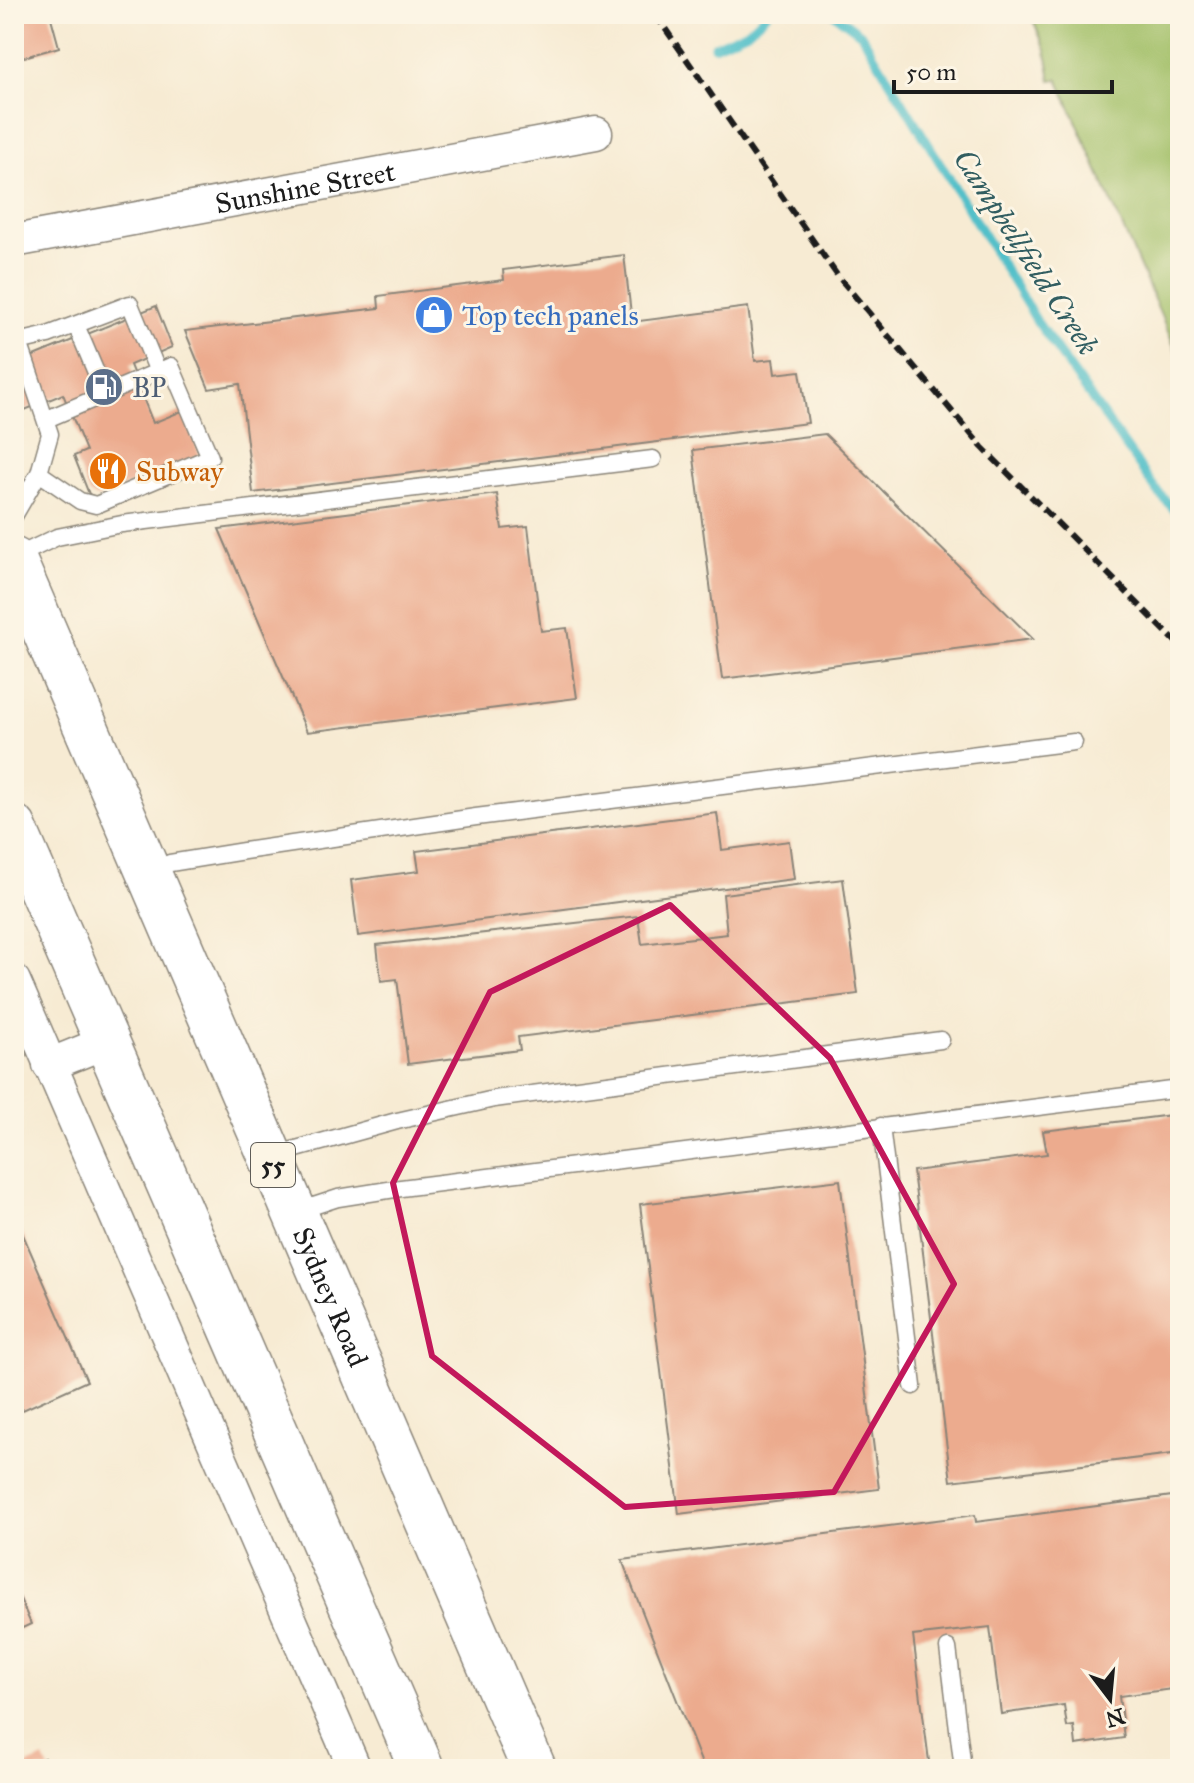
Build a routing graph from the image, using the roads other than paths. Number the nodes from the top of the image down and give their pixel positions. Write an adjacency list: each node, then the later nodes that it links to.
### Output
1 (596, 133): 2 (street, Sunshine Street)
2 (14, 241)
3 (76, 325): 4 (lane); 5 (lane); 6 (lane)
4 (16, 337): 7 (lane)
5 (158, 372): 6 (lane); 9 (lane)
6 (105, 394): 7 (lane)
7 (47, 419): 9 (lane)
8 (653, 459): 11 (lane)
9 (39, 473): 10 (lane)
10 (14, 516)
11 (14, 559): 14 (highway, Sydney Road / 55)
12 (1074, 742): 14 (lane)
13 (14, 827): 17 (highway)
14 (148, 872): 21 (highway, Sydney Road / 55)
15 (14, 981): 18 (street)
16 (941, 1040): 21 (lane)
17 (106, 1042): 18 (street); 26 (highway)
18 (49, 1065): 25 (street)
19 (1180, 1089): 20 (lane)
20 (881, 1126): 22 (lane); 23 (lane)
21 (270, 1156): 22 (highway, Sydney Road / 55)
22 (293, 1212): 27 (highway, Sydney Road / 55)
23 (913, 1386)
24 (948, 1648): 28 (lane)
25 (355, 1769)
26 (422, 1769)
27 (534, 1769)
28 (963, 1769)

